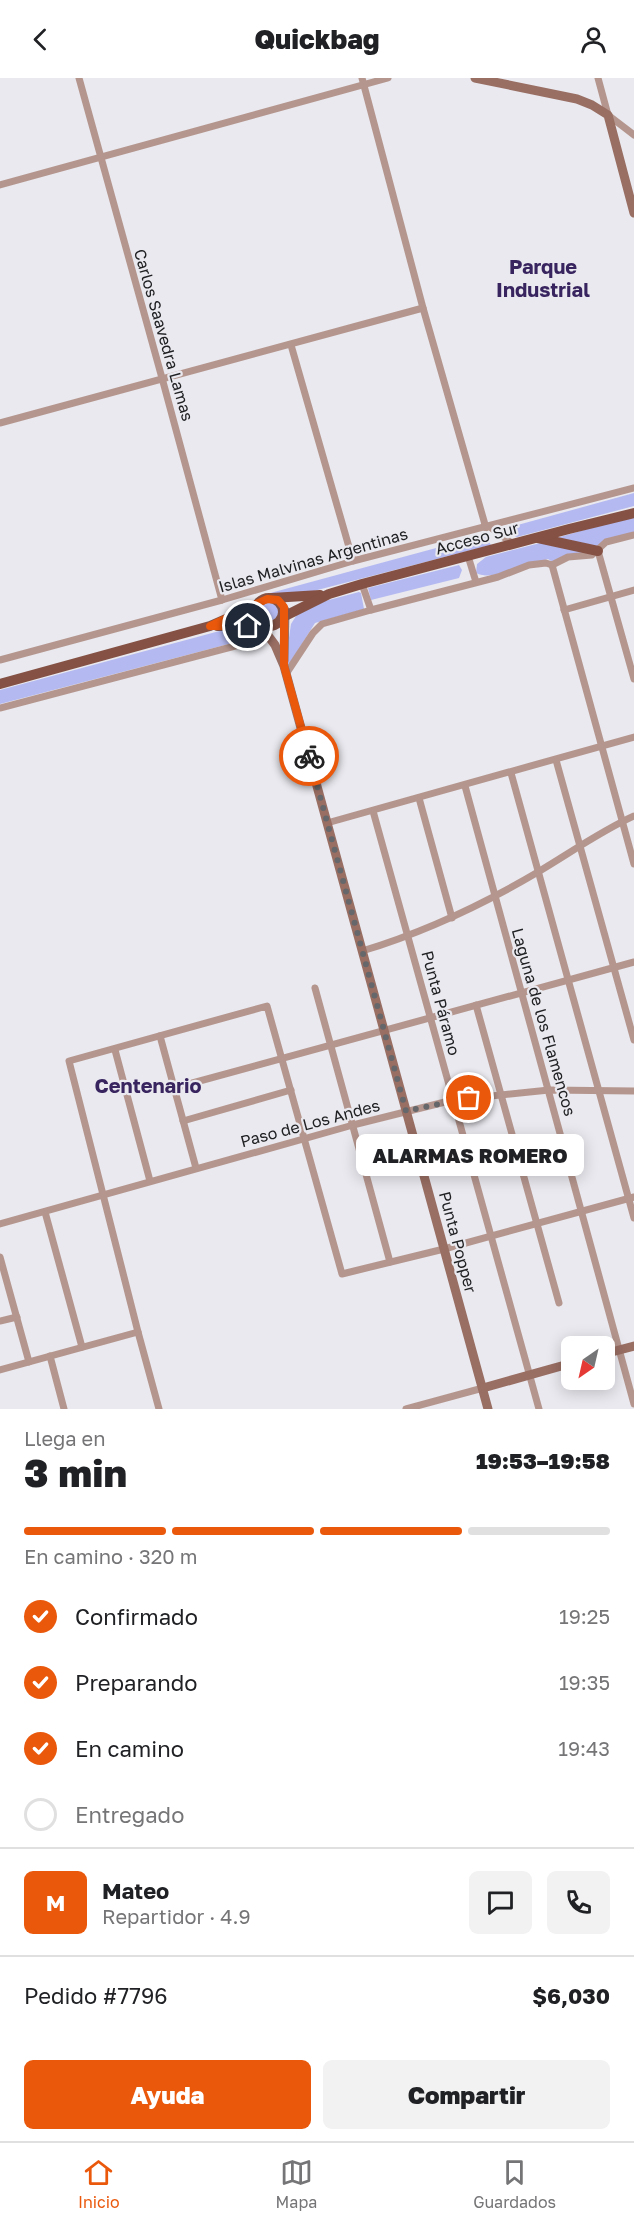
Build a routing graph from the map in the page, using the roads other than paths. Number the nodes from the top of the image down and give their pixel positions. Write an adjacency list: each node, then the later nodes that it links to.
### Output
1 (79, 78): 8 (street, Carlos Saavedra Lamas)
2 (388, 78): 5 (street)
3 (474, 78): 6 (street)
4 (598, 78): 6 (street)
5 (363, 82): 8 (street); 11 (street)
6 (608, 115): 7 (street); 10 (street)
7 (634, 135)
8 (100, 158): 9 (street); 13 (street, Carlos Saavedra Lamas)
9 (0, 185)
10 (634, 213)
11 (423, 308): 12 (street); 17 (street)
12 (291, 345): 13 (street); 23 (street)
13 (162, 378): 14 (street); 31 (street, Carlos Saavedra Lamas)
14 (0, 423)
15 (634, 488): 17 (street, Islas Malvinas Argentinas)
16 (634, 513): 19 (main road, Acceso Sur)
17 (488, 527): 20 (street); 23 (street, Islas Malvinas Argentinas)
18 (634, 535): 21 (street)
19 (535, 538): 20 (main road, Acceso Sur); 21 (main road)
20 (513, 544): 22 (main road, Acceso Sur)
21 (598, 551): 24 (street); 29 (street)
22 (468, 556): 25 (street); 26 (main road, Acceso Sur)
23 (353, 561): 31 (street, Islas Malvinas Argentinas)
24 (552, 565): 25 (street); 33 (street)
25 (476, 582): 34 (street)
26 (362, 584): 28 (main road, Acceso Sur); 34 (street)
27 (634, 590): 29 (street)
28 (329, 594): 30 (main road, Acceso Sur); 35 (main road, Acceso Sur)
29 (611, 597): 33 (street); 43 (street)
30 (271, 598): 32 (main road); 35 (main road)
31 (222, 600): 41 (street, Islas Malvinas Argentinas)
32 (258, 605): 36 (main road); 38 (main road)
33 (564, 609): 47 (street)
34 (371, 610): 42 (street)
35 (284, 614): 36 (main road); 42 (street, Punta Popper)
36 (260, 624): 37 (main road); 40 (street, Punta Popper)
37 (230, 625): 38 (main road); 40 (street)
38 (210, 626): 44 (main road)
39 (254, 641): 45 (street)
40 (275, 645): 42 (street, Punta Popper)
41 (0, 660)
42 (285, 670): 55 (street, Punta Popper)
43 (634, 679)
44 (0, 684)
45 (0, 708)
46 (634, 737): 47 (street)
47 (602, 747): 48 (street); 54 (street)
48 (556, 760): 49 (street); 56 (street)
49 (511, 773): 50 (street); 58 (street)
50 (465, 786): 51 (street); 59 (street, Laguna de los Flamencos)
51 (419, 798): 52 (street); 60 (street)
52 (373, 811): 55 (street); 61 (street, Punta Páramo)
53 (634, 816): 54 (street)
54 (622, 822): 56 (street); 57 (street)
55 (327, 823): 62 (street, Punta Popper)
56 (580, 846): 58 (street); 64 (street)
57 (634, 864)
58 (538, 872): 59 (street); 65 (street)
59 (495, 896): 60 (street); 67 (street, Laguna de los Flamencos)
60 (452, 918): 61 (street)
61 (409, 936): 62 (street); 69 (street, Punta Páramo)
62 (362, 951): 70 (street, Punta Popper)
63 (634, 962): 64 (street)
64 (613, 967): 65 (street); 72 (street)
65 (568, 980): 67 (street); 79 (street)
66 (315, 988): 73 (street)
67 (521, 992): 68 (street); 78 (street, Laguna de los Flamencos)
68 (477, 1005): 69 (street); 81 (street)
69 (430, 1017): 70 (street); 82 (street, Punta Páramo)
70 (384, 1030): 73 (street); 83 (street, Punta Popper)
71 (160, 1036): 74 (street); 75 (street); 76 (street)
72 (634, 1040)
73 (332, 1045): 75 (street); 85 (street)
74 (114, 1050): 88 (street); 89 (street)
75 (282, 1059): 76 (street); 77 (street)
76 (174, 1088): 84 (street)
77 (291, 1090): 84 (street); 86 (street)
78 (549, 1090): 79 (street, Paso de Los Andes); 81 (street, Paso de Los Andes); 91 (street, Laguna de los Flamencos)
79 (598, 1091): 80 (street, Paso de Los Andes); 90 (street)
80 (634, 1091)
81 (501, 1094): 82 (street, Paso de Los Andes); 94 (street)
82 (453, 1100): 83 (street, Paso de Los Andes); 96 (street, Punta Páramo)
83 (406, 1111): 85 (street, Paso de Los Andes); 97 (street, Punta Popper)
84 (183, 1121): 87 (street)
85 (353, 1125): 86 (street, Paso de Los Andes); 99 (street)
86 (305, 1139): 87 (street, Paso de Los Andes); 99 (street)
87 (196, 1168): 88 (street, Paso de Los Andes)
88 (150, 1181): 89 (street, Paso de Los Andes)
89 (102, 1194): 92 (street, Paso de Los Andes); 104 (street)
90 (631, 1198): 91 (street); 93 (street)
91 (582, 1210): 94 (street); 107 (street, Laguna de los Flamencos)
92 (45, 1212): 95 (street, Paso de Los Andes); 106 (street)
93 (634, 1218)
94 (536, 1222): 96 (street); 101 (street)
95 (0, 1224)
96 (490, 1235): 97 (street); 113 (street, Punta Páramo)
97 (444, 1249): 99 (street); 114 (street, Punta Popper)
98 (0, 1257): 100 (street)
99 (390, 1262)
100 (2, 1271): 102 (street)
101 (559, 1303)
102 (16, 1317): 103 (street); 110 (street)
103 (0, 1321)
104 (138, 1332): 106 (street); 118 (street)
105 (634, 1346): 107 (street)
106 (82, 1347): 109 (street)
107 (621, 1349): 108 (street); 115 (street, Laguna de los Flamencos)
108 (615, 1351)
109 (50, 1356): 110 (street); 117 (street)
110 (29, 1362): 112 (street)
111 (561, 1366): 113 (street)
112 (0, 1370)
113 (529, 1375): 114 (street); 121 (street, Punta Páramo)
114 (483, 1388): 116 (street); 120 (street, Punta Popper)
115 (634, 1404)
116 (434, 1405): 119 (street)
117 (64, 1409)
118 (159, 1409)
119 (406, 1409)
120 (488, 1409)
121 (539, 1409)

